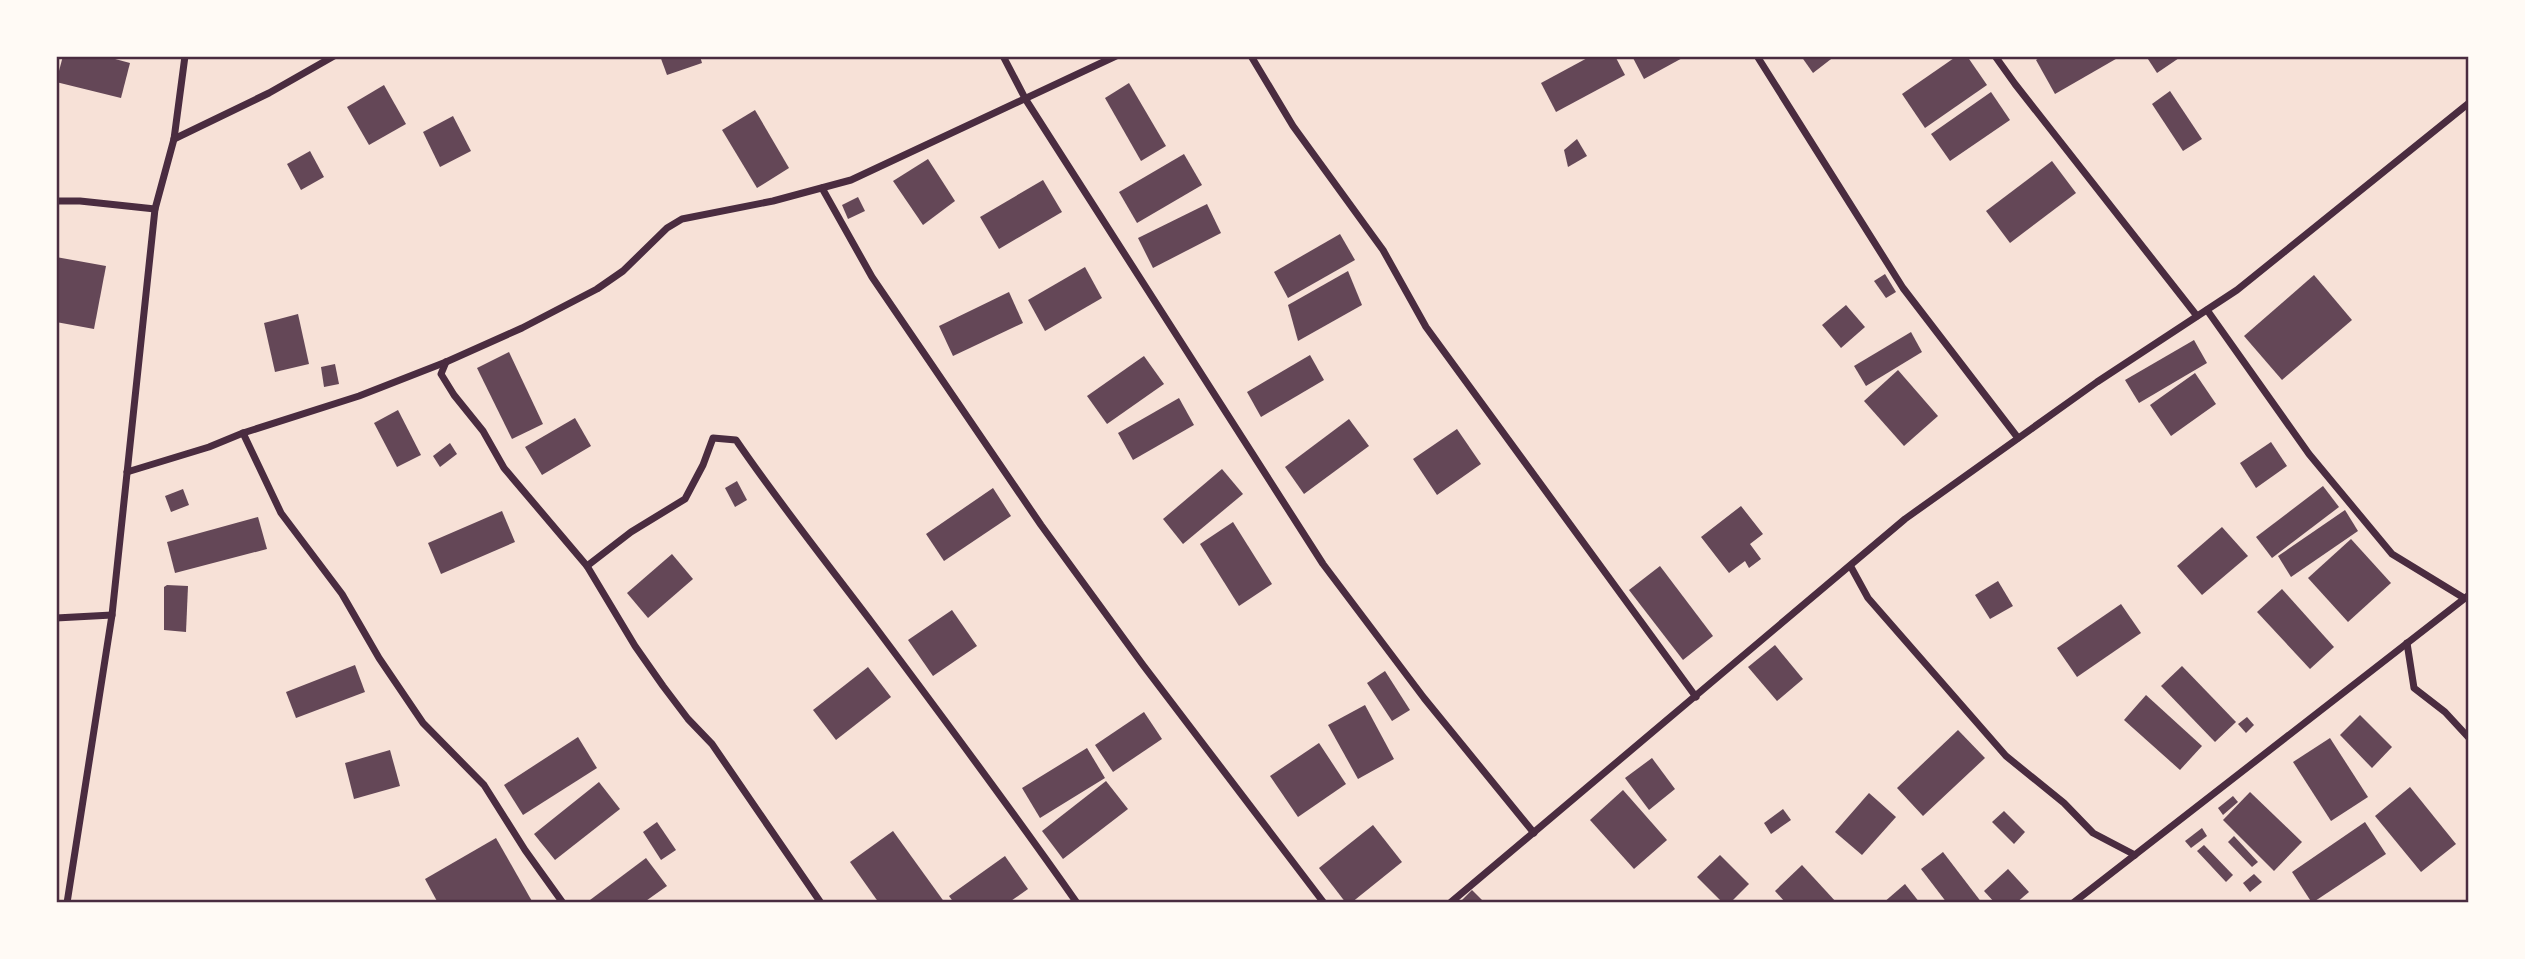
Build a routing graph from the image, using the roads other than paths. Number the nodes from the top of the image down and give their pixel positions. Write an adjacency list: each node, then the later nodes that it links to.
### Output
1 (185, 56): 10 (street)
2 (334, 56): 10 (street)
3 (1003, 56): 8 (street)
4 (1116, 56): 8 (street)
5 (1251, 56): 26 (street)
6 (1757, 56): 18 (street)
7 (1995, 56): 15 (street)
8 (1026, 100): 11 (street); 28 (street)
9 (2469, 103): 14 (street)
10 (174, 139): 13 (street)
11 (822, 188): 16 (street); 34 (street)
12 (56, 201): 13 (street)
13 (155, 209): 19 (street)
14 (2207, 310): 15 (street); 22 (street)
15 (2197, 316): 18 (street)
16 (446, 362): 17 (street); 20 (street)
17 (243, 433): 19 (street); 31 (street)
18 (2018, 438): 21 (street)
19 (127, 472): 23 (street)
20 (587, 566): 32 (street); 33 (street)
21 (1851, 566): 26 (street); 29 (street)
22 (2467, 596): 25 (street)
23 (112, 615): 24 (street); 30 (street)
24 (56, 618)
25 (2407, 643): 27 (street); 29 (street)
26 (1696, 697): 28 (street)
27 (2469, 738)
28 (1534, 833): 35 (street)
29 (2135, 855): 36 (street)
30 (67, 903)
31 (563, 903)
32 (821, 903)
33 (1077, 903)
34 (1324, 903)
35 (1450, 903)
36 (2073, 903)

